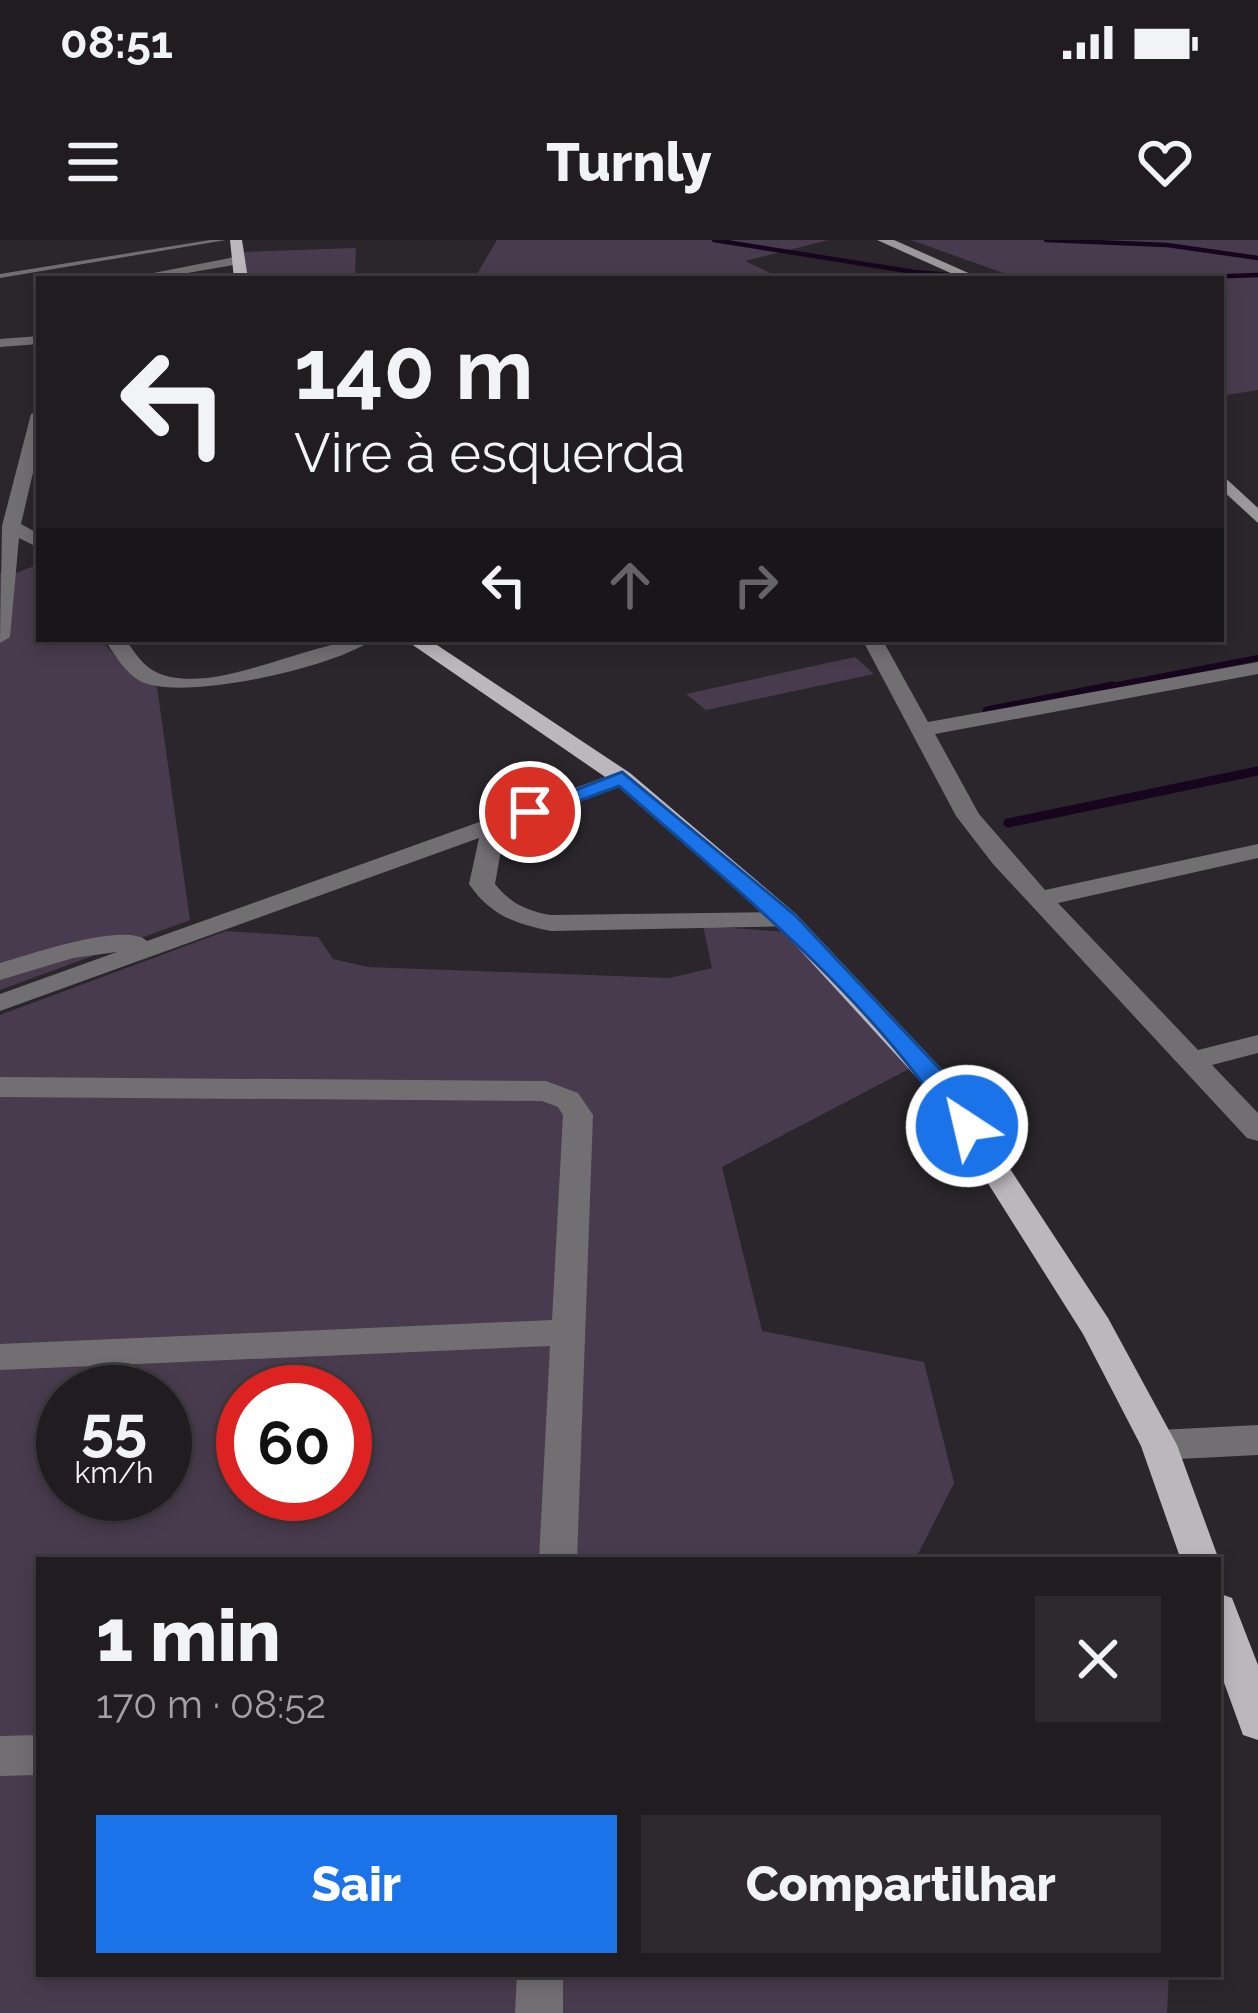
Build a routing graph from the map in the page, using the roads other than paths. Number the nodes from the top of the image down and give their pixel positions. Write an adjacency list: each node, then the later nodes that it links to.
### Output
1 (224, 240): 5 (lane)
2 (236, 240): 4 (main road)
3 (883, 240): 8 (main road)
4 (240, 260): 6 (street); 7 (main road)
5 (0, 276)
6 (147, 276)
7 (242, 276)
8 (968, 276)
9 (36, 340): 10 (street)
10 (0, 343)
11 (36, 420): 14 (street)
12 (1224, 482): 13 (main road)
13 (1258, 518)
14 (11, 526): 15 (street); 16 (street)
15 (36, 540)
16 (0, 637)
17 (116, 642): 18 (street)
18 (352, 642)
19 (418, 642): 23 (main road)
20 (874, 642): 22 (street)
21 (1258, 668): 22 (street)
22 (920, 730): 26 (street)
23 (622, 778): 24 (street); 27 (main road)
24 (494, 825): 27 (street); 28 (street)
25 (1258, 851): 26 (street)
26 (1040, 899): 32 (street)
27 (787, 920): 38 (main road)
28 (171, 941): 29 (street); 30 (street)
29 (0, 972)
30 (0, 1003)
31 (1258, 1044): 32 (street)
32 (1192, 1061): 34 (street)
33 (0, 1087): 35 (street)
34 (1258, 1132)
35 (568, 1332): 36 (street); 39 (street)
36 (0, 1358)
37 (1258, 1440): 38 (street)
38 (1159, 1445): 40 (main road)
39 (558, 1557)
40 (1199, 1557)
41 (1221, 1618): 42 (main road)
42 (1258, 1721)
43 (36, 1754): 44 (street)
44 (0, 1756)
45 (540, 1977): 46 (street)
46 (538, 2013)

